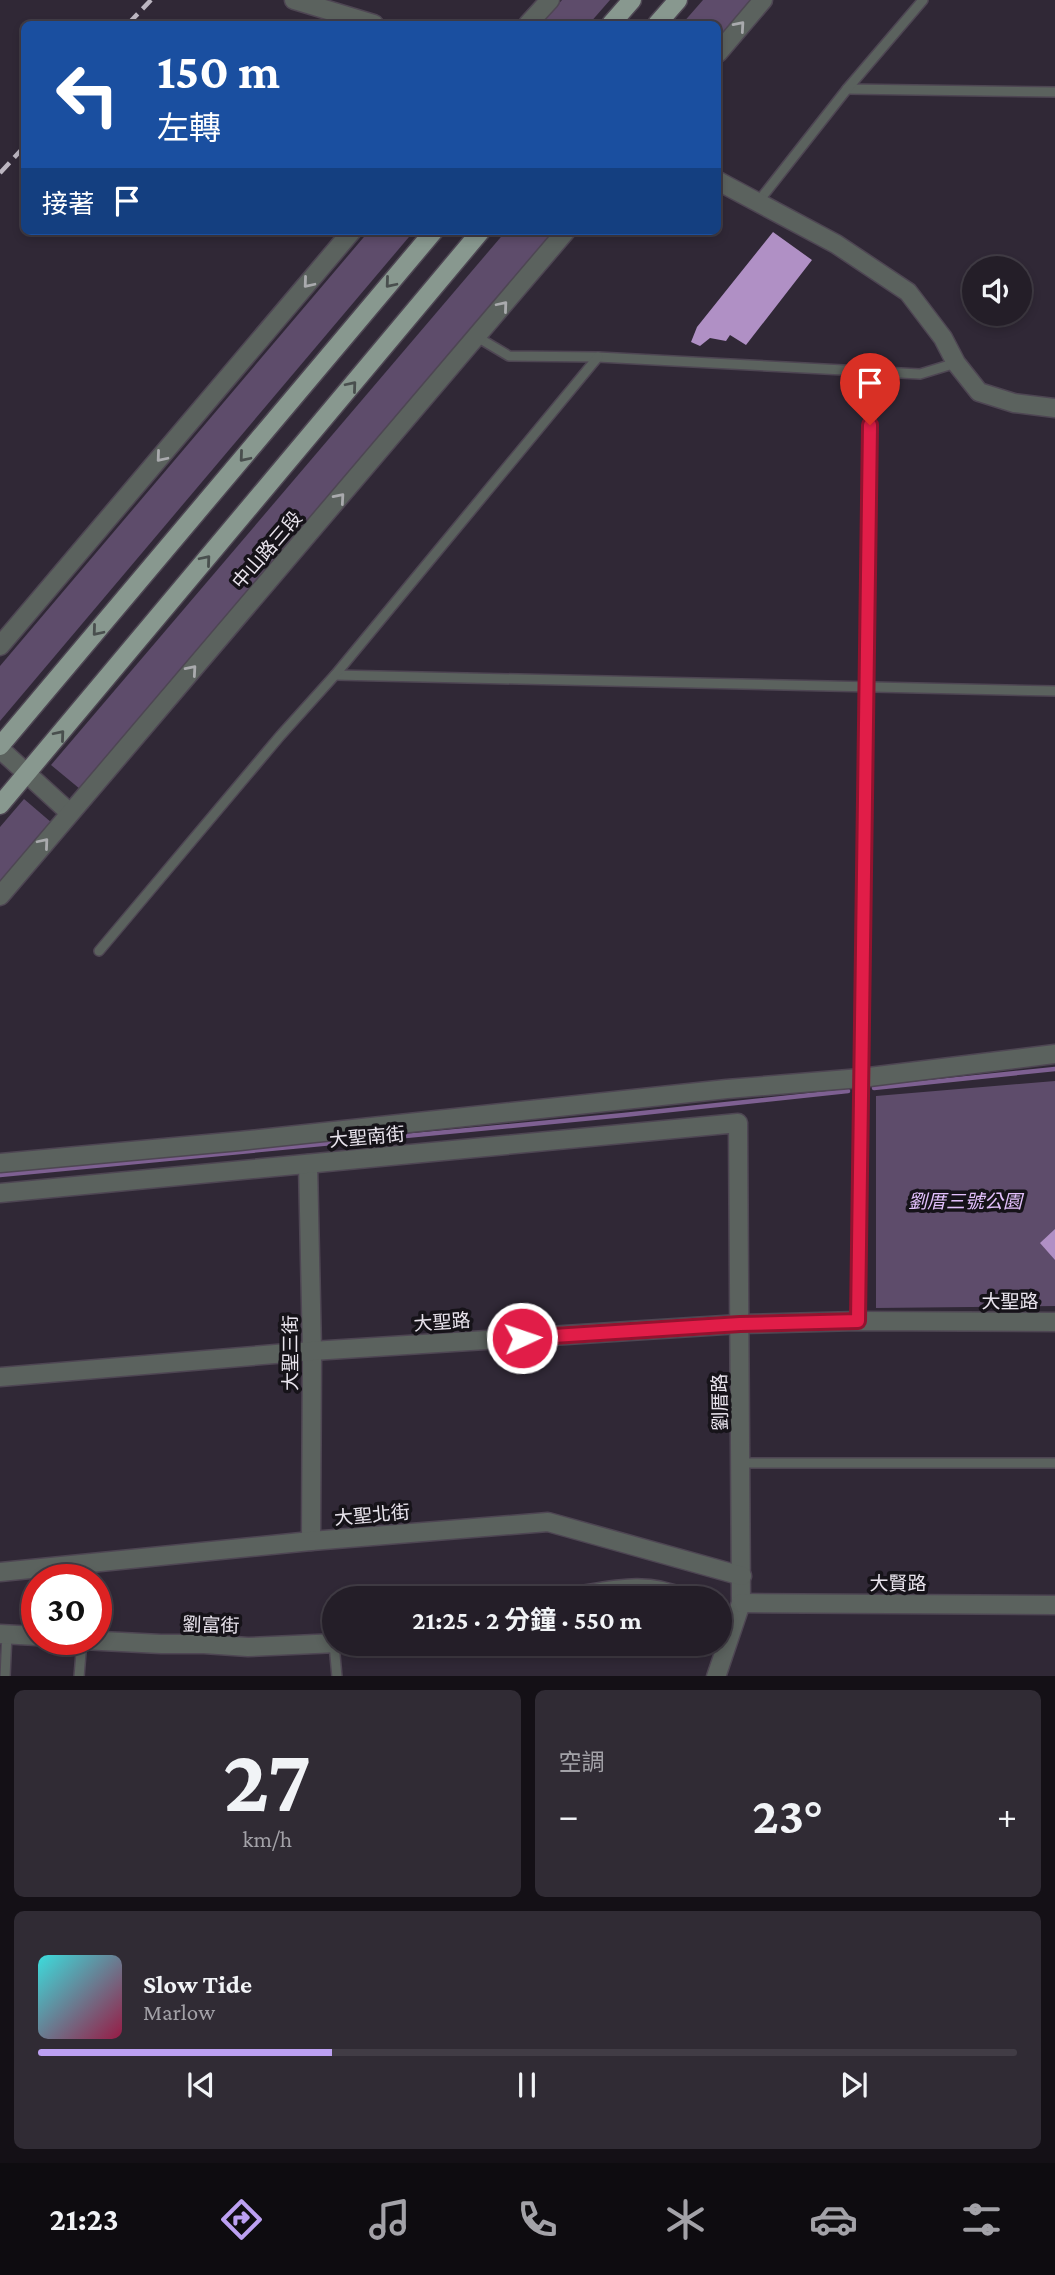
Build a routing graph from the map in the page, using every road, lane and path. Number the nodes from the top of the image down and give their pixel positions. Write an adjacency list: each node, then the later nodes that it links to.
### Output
1 (294, 0): 7 (street)
2 (550, 0): 8 (street)
3 (632, 0): 9 (main road)
4 (678, 0): 10 (main road)
5 (763, 0): 11 (street, one-way to 5)
6 (923, 0): 12 (lane)
7 (364, 21)
8 (531, 21)
9 (614, 21)
10 (660, 21)
11 (721, 49)
12 (847, 89): 13 (lane); 15 (lane)
13 (1055, 92)
14 (721, 183): 15 (street)
15 (758, 202): 22 (street)
16 (349, 235): 25 (street, one-way to 25)
17 (431, 235): 29 (main road, one-way to 29)
18 (478, 235): 30 (main road, 中山路三段, one-way to 18)
19 (563, 235): 20 (street, 中山路三段, one-way to 19)
20 (477, 337): 21 (lane); 32 (street, 中山路三段, one-way to 20)
21 (598, 357): 23 (lane); 26 (lane)
22 (956, 363): 23 (lane); 24 (street)
23 (871, 372): 27 (lane)
24 (1055, 408)
25 (0, 646)
26 (335, 675): 27 (lane); 34 (lane)
27 (865, 687): 28 (lane); 36 (lane)
28 (1055, 691)
29 (0, 747): 30 (street)
30 (28, 773): 31 (main road, 中山路三段); 32 (street)
31 (0, 805)
32 (70, 813): 33 (street, 中山路三段, one-way to 32)
33 (0, 896)
34 (99, 951)
35 (1055, 1054): 36 (street)
36 (861, 1078): 38 (street); 41 (lane)
37 (738, 1123): 39 (street, 大聖南街); 43 (street, 劉厝路)
38 (0, 1163)
39 (308, 1164): 40 (street, 大聖南街); 44 (street, 大聖三街)
40 (0, 1194)
41 (858, 1321): 42 (street, 大聖路); 43 (street, 大聖路)
42 (1055, 1322)
43 (740, 1324): 44 (street, 大聖路); 46 (street, 劉厝路)
44 (312, 1351): 45 (street, 大聖路); 48 (street, 大聖三街)
45 (0, 1377)
46 (741, 1463): 47 (lane); 50 (street, 劉厝路)
47 (1055, 1463)
48 (311, 1541): 49 (street, 大聖北街); 50 (street, 大聖北街)
49 (0, 1572)
50 (742, 1576): 51 (street, 劉厝路)
51 (741, 1603): 52 (street, 大賢路); 53 (street, 劉厝路)
52 (1055, 1605)
53 (732, 1623)
54 (3, 1634): 55 (street); 61 (lane)
55 (21, 1635)
56 (112, 1642): 57 (street, 劉富街)
57 (322, 1644)
58 (81, 1655): 62 (lane)
59 (336, 1656): 63 (lane)
60 (719, 1656): 64 (street, 劉厝路)
61 (5, 1676)
62 (79, 1676)
63 (337, 1676)
64 (716, 1676)

